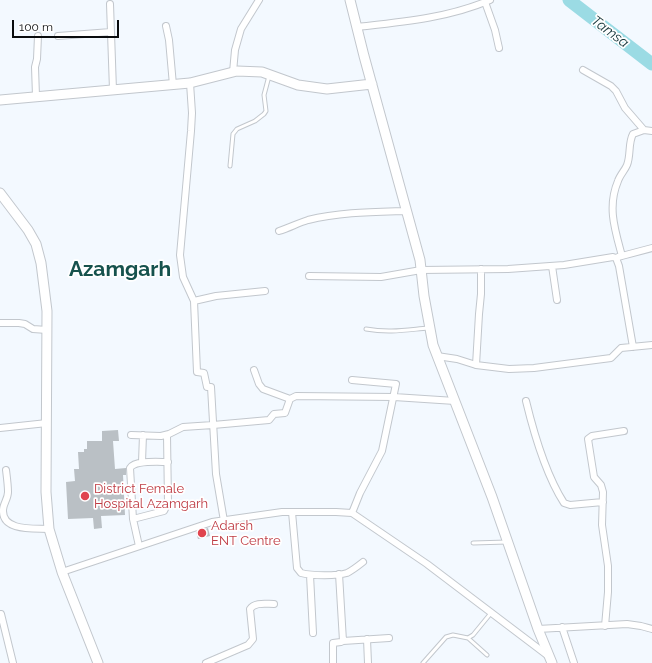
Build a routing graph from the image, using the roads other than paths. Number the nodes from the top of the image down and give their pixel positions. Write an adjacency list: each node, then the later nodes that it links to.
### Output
1 (259, 0): 12 (street)
2 (350, 0): 6 (street)
3 (487, 1): 6 (street); 10 (street)
4 (110, 4): 7 (street)
5 (166, 26): 16 (street)
6 (357, 27): 15 (street)
7 (111, 32): 9 (street); 17 (street)
8 (38, 36): 18 (street)
9 (58, 36)
10 (499, 48)
11 (583, 70): 20 (street)
12 (233, 72): 13 (street); 14 (street)
13 (270, 75): 15 (street); 22 (lane)
14 (190, 83): 16 (street); 34 (street)
15 (372, 84): 24 (street)
16 (173, 85): 17 (street)
17 (114, 90): 18 (street)
18 (36, 96): 19 (street)
19 (0, 100)
20 (644, 130): 21 (street); 27 (street)
21 (652, 131)
22 (230, 166)
23 (0, 193): 38 (street)
24 (406, 211): 25 (street); 30 (street)
25 (279, 231)
26 (652, 248): 27 (street)
27 (619, 257): 28 (street); 40 (street)
28 (552, 266): 29 (street); 33 (street)
29 (481, 269): 30 (street); 42 (street)
30 (421, 270): 31 (street); 36 (street)
31 (309, 276)
32 (265, 291): 34 (street)
33 (557, 300)
34 (194, 301): 50 (street)
35 (0, 323): 38 (street)
36 (430, 328): 37 (lane); 41 (street)
37 (366, 329)
38 (47, 330): 49 (street)
39 (652, 345): 40 (street)
40 (633, 346): 42 (street)
41 (437, 356): 42 (street); 47 (street)
42 (476, 365)
43 (254, 370): 46 (street)
44 (352, 380): 45 (street)
45 (394, 397): 46 (street); 47 (street); 61 (street)
46 (290, 399): 50 (street)
47 (454, 400): 66 (street)
48 (526, 401): 59 (street)
49 (47, 423): 51 (street); 64 (street)
50 (213, 426): 55 (street); 63 (street)
51 (0, 428)
52 (624, 431): 59 (street)
53 (131, 435): 54 (street)
54 (143, 435): 55 (street); 56 (street)
55 (167, 435): 57 (street)
56 (142, 462): 57 (street); 62 (street)
57 (168, 462): 62 (street)
58 (6, 470): 64 (street)
59 (602, 502): 75 (street)
60 (292, 512): 61 (street); 63 (street); 71 (street)
61 (352, 513): 73 (street)
62 (133, 519): 67 (street)
63 (224, 520): 67 (street)
64 (49, 529): 69 (street)
65 (473, 542): 66 (lane)
66 (508, 542): 77 (street)
67 (139, 546): 69 (street)
68 (363, 562): 70 (street)
69 (62, 572): 87 (street)
70 (340, 574): 71 (street); 83 (street)
71 (310, 575): 79 (street)
72 (274, 604): 88 (street)
73 (491, 612): 81 (lane); 85 (street)
74 (1, 614): 86 (street)
75 (604, 626): 76 (street); 78 (street)
76 (562, 627): 77 (street); 92 (street)
77 (538, 629): 85 (street)
78 (652, 629)
79 (313, 633)
80 (389, 638): 82 (street)
81 (468, 638): 84 (lane); 91 (lane)
82 (367, 640): 83 (street); 90 (street)
83 (343, 641): 89 (street)
84 (487, 655)
85 (550, 660)
86 (14, 663)
87 (98, 663)
88 (206, 663)
89 (334, 663)
90 (368, 663)
91 (423, 663)
92 (574, 663)

